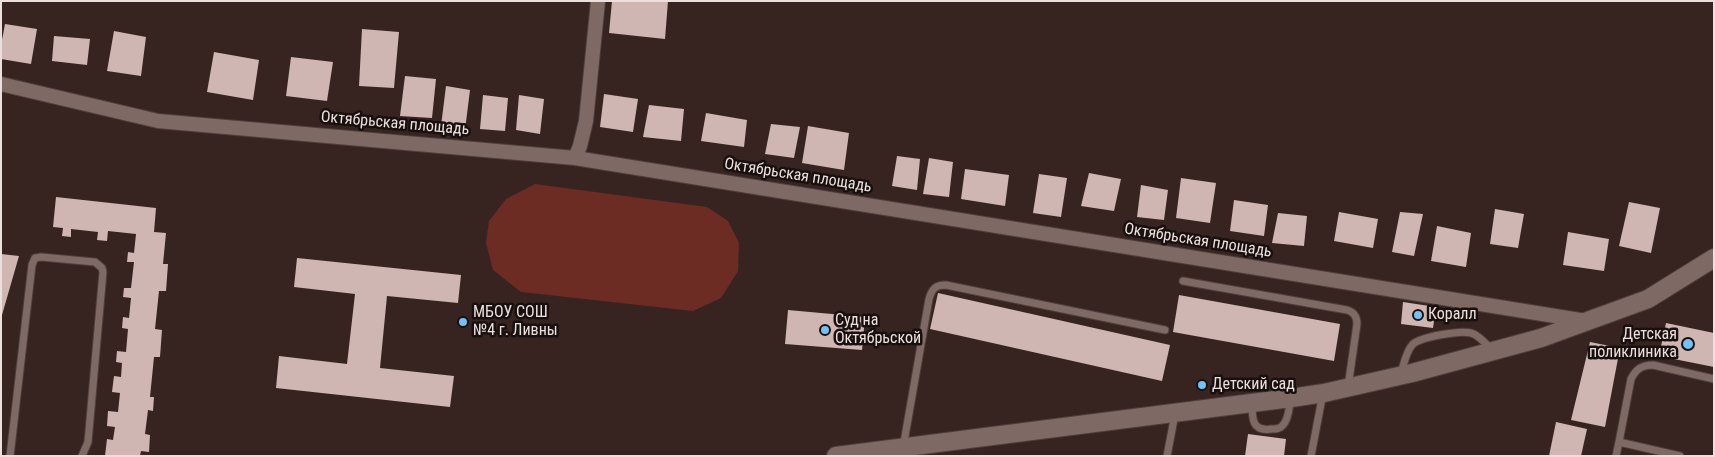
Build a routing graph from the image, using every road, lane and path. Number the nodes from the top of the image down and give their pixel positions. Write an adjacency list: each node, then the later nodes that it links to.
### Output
1 (598, 1): 3 (street)
2 (1, 84): 3 (street, Октябрьская площадь)
3 (575, 158): 6 (street, Октябрьская площадь)
4 (1714, 258): 6 (street)
5 (1183, 281): 11 (lane)
6 (1587, 321): 8 (street)
7 (1164, 330): 17 (lane)
8 (1494, 351): 9 (street); 9 (lane)
9 (1400, 376): 11 (street)
10 (1714, 379): 16 (lane)
11 (1348, 388): 12 (street)
12 (1324, 393): 13 (street); 22 (lane)
13 (1291, 398): 14 (street); 14 (lane)
14 (1252, 403): 15 (street)
15 (1175, 414): 17 (street); 21 (lane)
16 (1619, 442): 23 (lane); 24 (lane)
17 (903, 448): 20 (street)
18 (10, 456): 19 (lane)
19 (82, 456)
20 (836, 456)
21 (1167, 456)
22 (1312, 456)
23 (1616, 456)
24 (1680, 456)

